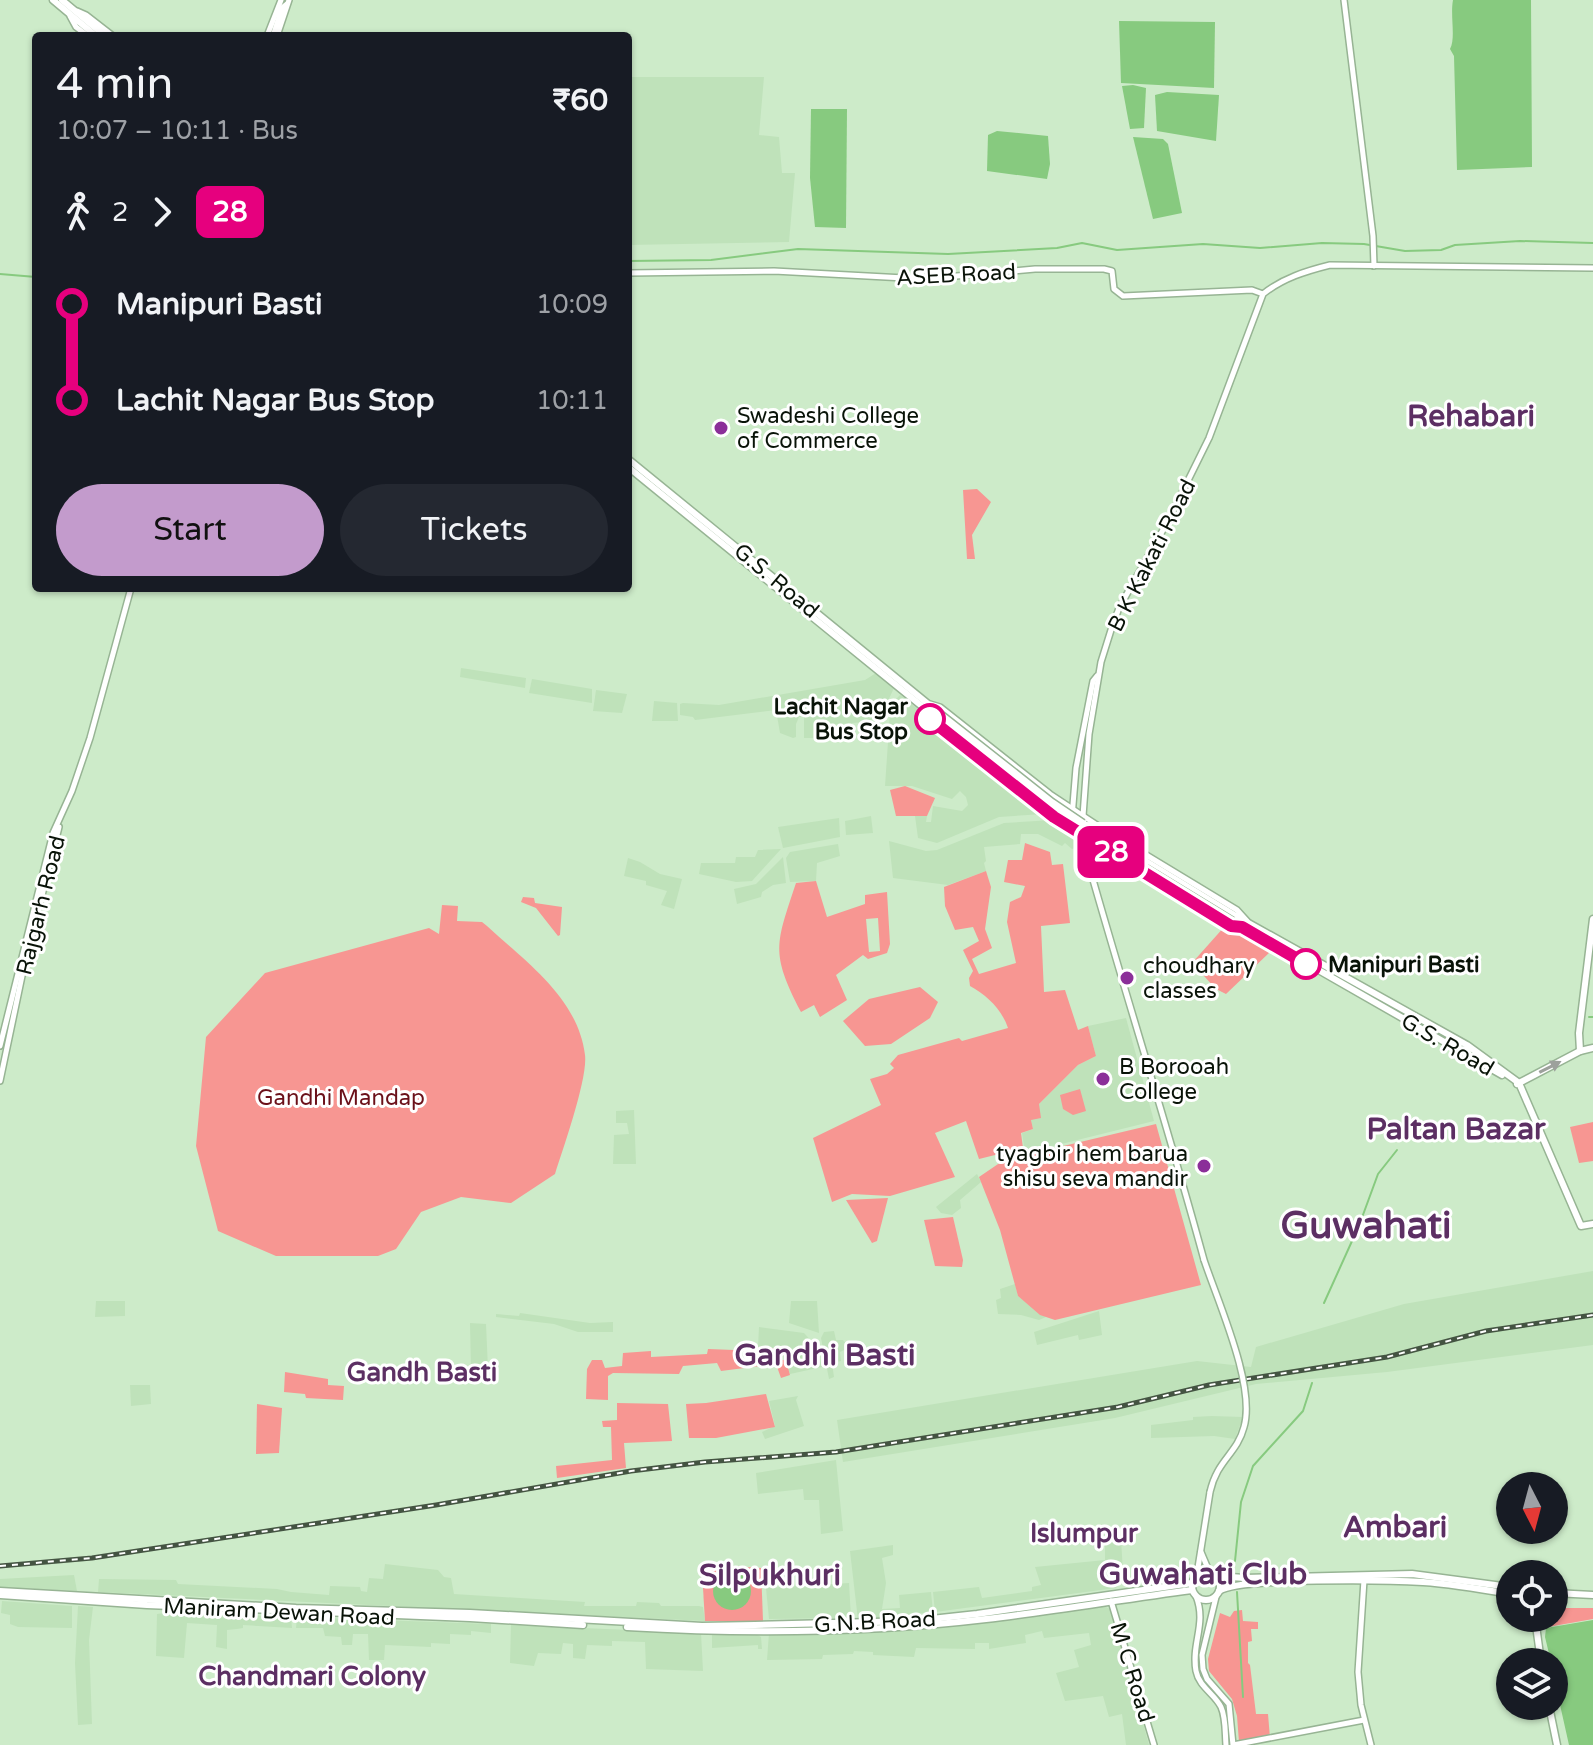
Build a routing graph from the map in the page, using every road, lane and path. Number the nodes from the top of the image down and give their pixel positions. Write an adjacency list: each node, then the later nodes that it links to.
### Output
1 (53, 0): 5 (main road)
2 (62, 0): 5 (main road)
3 (1344, 0): 14 (main road)
4 (284, 2): 11 (main road); 12 (main road); 13 (main road)
5 (70, 11): 6 (main road); 7 (main road); 10 (main road)
6 (81, 20): 8 (main road); 9 (main road)
7 (83, 32)
8 (92, 32)
9 (99, 32)
10 (108, 32)
11 (269, 32)
12 (276, 32)
13 (276, 32)
14 (1374, 266): 15 (main road); 17 (main road)
15 (1593, 268)
16 (632, 273): 17 (main road, ASEB Road)
17 (1263, 294): 21 (main road, B K Kakati Road)
18 (632, 462): 22 (main road, G.S. Road)
19 (632, 470): 22 (main road, G.S. Road)
20 (130, 592): 29 (main road, Rajgarh Road)
21 (1098, 675): 27 (main road); 28 (main road, B K Kakati Road)
22 (926, 706): 23 (main road); 25 (main road); 33 (main road, G.S. Road, bridge)
23 (1019, 771): 24 (main road); 25 (main road)
24 (1028, 777): 26 (main road); 27 (main road)
25 (1010, 784): 26 (main road)
26 (1019, 790): 30 (main road)
27 (1072, 809): 28 (main road); 30 (main road)
28 (1083, 816): 31 (main road, B K Kakati Road); 33 (main road)
29 (59, 822): 34 (main road, Rajgarh Road); 37 (main road, Rajgarh Road)
30 (1075, 829): 31 (main road)
31 (1083, 838): 33 (main road); 40 (main road, bridge)
32 (1593, 919): 36 (main road)
33 (1245, 924): 38 (main road, G.S. Road)
34 (0, 1046)
35 (1593, 1048): 36 (main road)
36 (1580, 1051): 38 (main road, one-way to 36)
37 (0, 1081)
38 (1517, 1084): 39 (main road, G.S. Road)
39 (1593, 1224)
40 (1201, 1551): 41 (main road); 42 (main road)
41 (1209, 1571): 42 (main road); 43 (main road)
42 (1197, 1574): 46 (main road)
43 (1216, 1576): 44 (main road); 49 (main road)
44 (1364, 1578): 45 (main road); 47 (main road); 49 (main road); 54 (main road)
45 (1496, 1585)
46 (1193, 1589): 49 (main road); 52 (main road, G.N.B Road); 53 (main road, G.N.B Road); 57 (main road)
47 (1496, 1592)
48 (0, 1593): 53 (main road, Maniram Dewan Road)
49 (1217, 1594): 58 (main road)
50 (1568, 1594): 51 (main road)
51 (1593, 1595)
52 (1110, 1600): 53 (main road, G.N.B Road); 56 (main road, M C Road)
53 (557, 1622)
54 (1364, 1720): 58 (main road); 59 (main road)
55 (1552, 1720): 60 (main road)
56 (1154, 1745)
57 (1226, 1745)
58 (1233, 1745)
59 (1371, 1745)
60 (1557, 1745)

